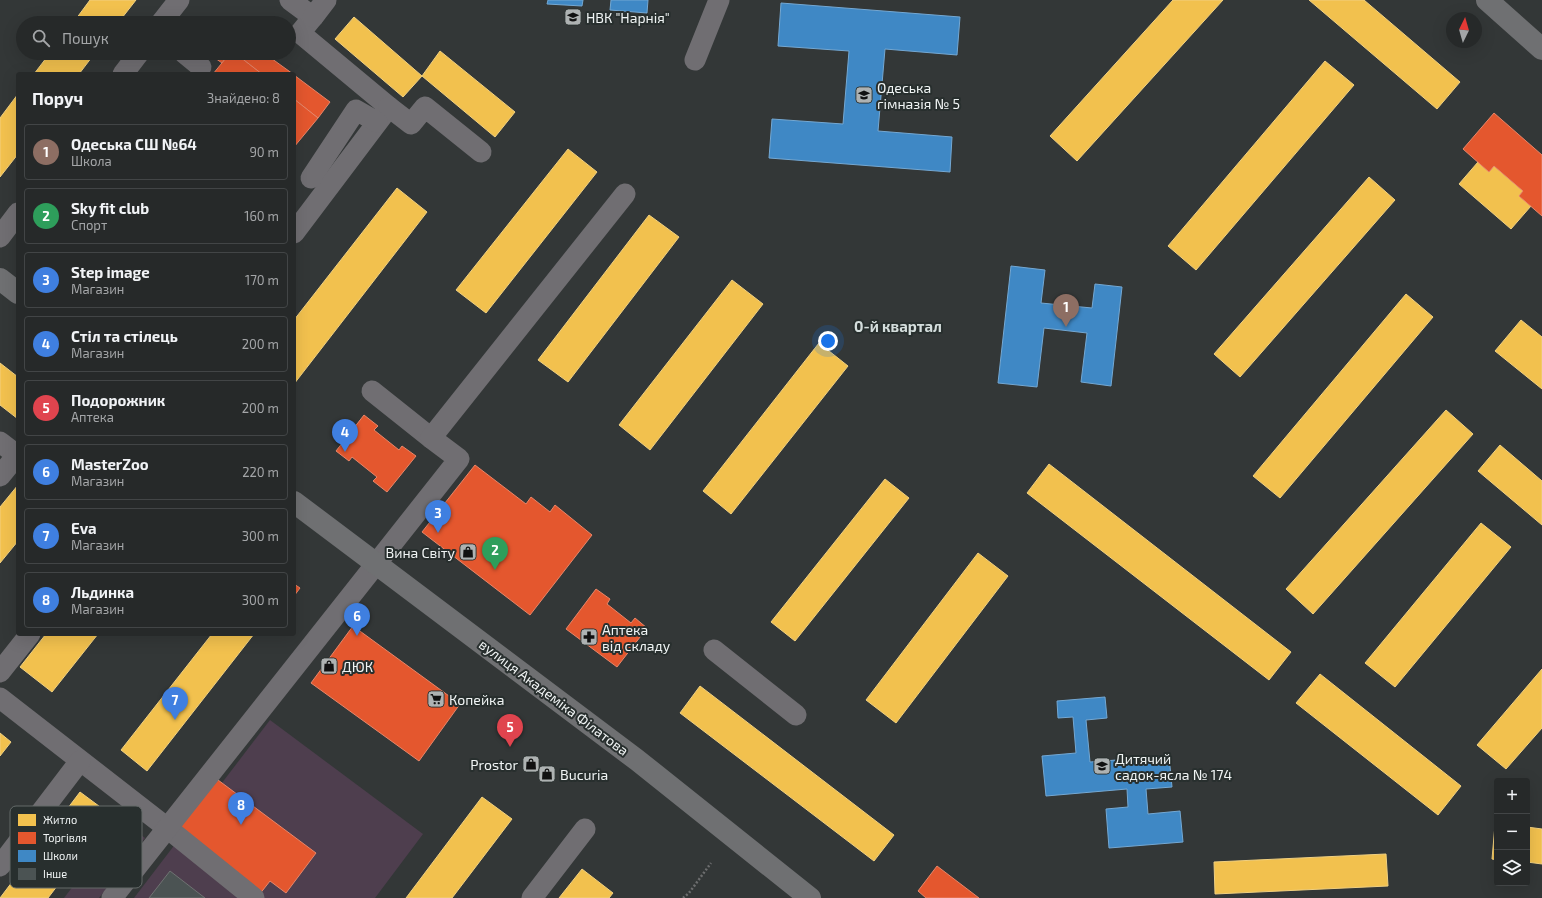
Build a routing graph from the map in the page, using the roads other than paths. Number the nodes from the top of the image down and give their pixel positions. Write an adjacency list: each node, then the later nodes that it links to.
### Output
1 (179, 0): 6 (lane)
2 (290, 0): 7 (lane)
3 (326, 0): 7 (lane)
4 (719, 0): 11 (lane)
5 (1486, 0): 8 (main road)
6 (166, 16)
7 (313, 17): 14 (lane)
8 (1542, 49)
9 (134, 60): 13 (lane)
10 (192, 60): 12 (lane)
11 (695, 60)
12 (201, 67)
13 (125, 72)
14 (383, 115): 15 (lane); 16 (lane); 19 (lane)
15 (482, 152)
16 (311, 178)
17 (625, 194): 24 (lane)
18 (16, 216): 20 (lane)
19 (296, 230)
20 (0, 237)
21 (0, 280): 22 (main road)
22 (16, 292)
23 (372, 391): 24 (lane)
24 (431, 438): 30 (lane)
25 (0, 442): 26 (lane)
26 (16, 454)
27 (16, 457): 28 (lane)
28 (0, 476)
29 (296, 504): 30 (main road, вулиця Академіка Філатова)
30 (375, 564): 40 (lane); 49 (main road, вулиця Академіка Філатова)
31 (28, 636): 33 (lane)
32 (714, 650): 35 (lane)
33 (0, 672)
34 (0, 698): 36 (lane)
35 (796, 715)
36 (80, 761): 37 (lane); 38 (lane)
37 (46, 806)
38 (139, 806)
39 (142, 809): 40 (lane)
40 (166, 827): 43 (lane); 47 (lane)
41 (585, 829): 48 (lane)
42 (10, 853): 44 (lane)
43 (142, 859)
44 (0, 866)
45 (120, 888): 46 (lane)
46 (112, 898)
47 (254, 898)
48 (532, 898)
49 (810, 898)

